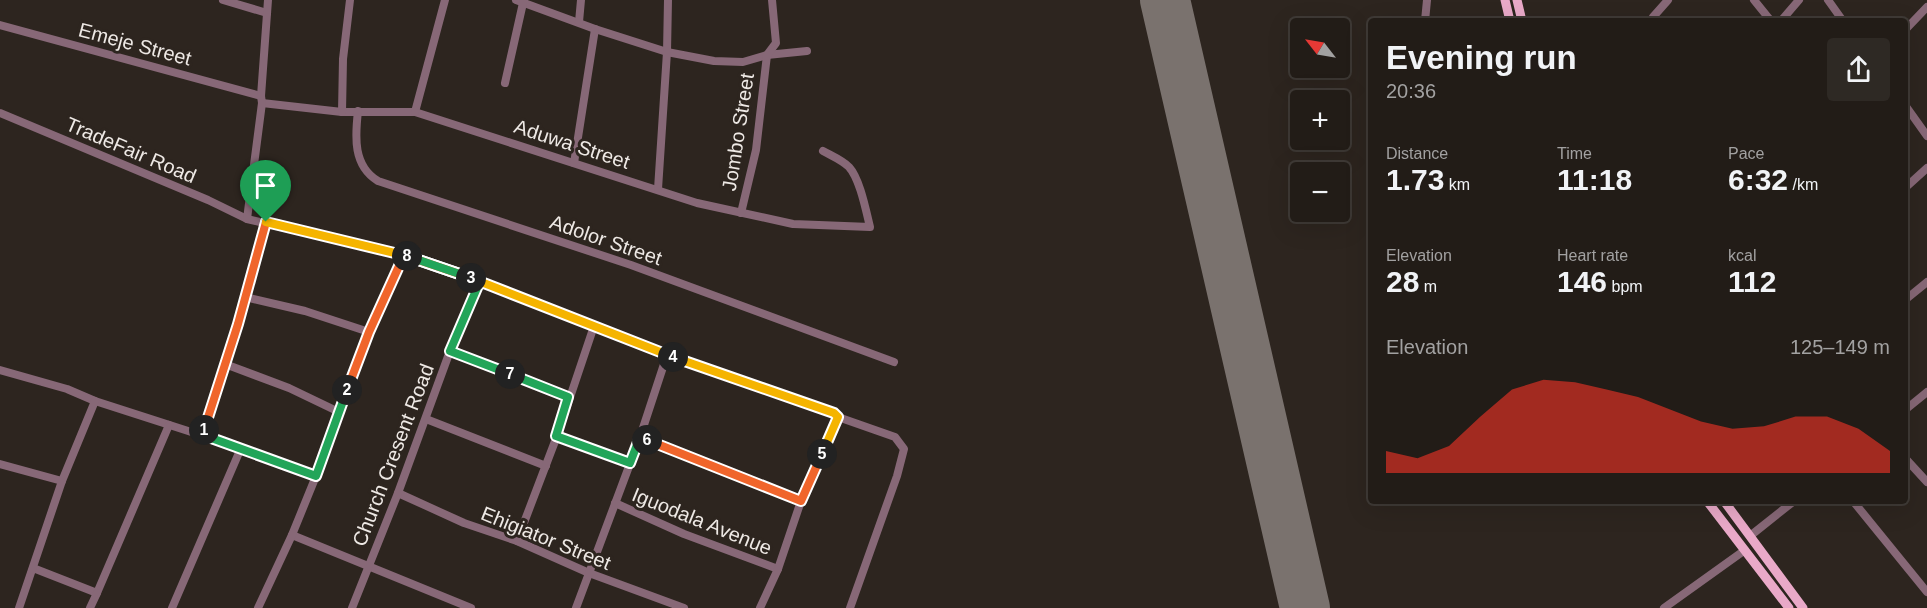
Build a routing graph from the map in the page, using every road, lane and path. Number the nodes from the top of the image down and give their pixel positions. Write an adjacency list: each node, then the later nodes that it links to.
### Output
1 (223, 0): 17 (street)
2 (268, 0): 17 (street)
3 (350, 0): 36 (street)
4 (445, 0): 37 (street)
5 (580, 0): 25 (street)
6 (668, 0): 30 (street)
7 (772, 0): 31 (street, Jombo Street)
8 (1427, 0): 19 (street)
9 (1505, 0): 20 (main road)
10 (1517, 0): 21 (main road)
11 (1668, 0): 18 (street)
12 (1754, 0): 22 (street)
13 (1799, 0): 23 (street)
14 (1828, 0): 24 (street)
15 (520, 1): 25 (street); 32 (street)
16 (1927, 7): 27 (street)
17 (267, 13): 33 (street)
18 (1653, 17)
19 (1425, 18)
20 (1509, 18)
21 (1521, 18)
22 (1769, 18)
23 (1784, 18)
24 (1841, 18)
25 (579, 22): 28 (street)
26 (0, 25): 33 (street, Emeje Street)
27 (1908, 27)
28 (595, 29): 30 (street); 41 (street)
29 (807, 51): 31 (street)
30 (667, 52): 31 (street); 44 (street)
31 (768, 55): 45 (street, Jombo Street)
32 (505, 82)
33 (262, 99): 36 (street, Aduwa Street); 46 (street)
34 (1908, 109): 39 (street)
35 (358, 111): 36 (street, Aduwa Street); 37 (street, Aduwa Street); 57 (street, Adolor Street)
36 (342, 112)
37 (415, 112): 41 (street, Aduwa Street)
38 (0, 113): 46 (street, TradeFair Road)
39 (1927, 136)
40 (824, 151): 45 (street, Aduwa Street)
41 (574, 163): 44 (street, Aduwa Street)
42 (1927, 168): 43 (street)
43 (1908, 185)
44 (658, 189): 45 (street, Aduwa Street)
45 (741, 213)
46 (247, 219): 47 (street, TradeFair Road)
47 (266, 222): 48 (street, TradeFair Road); 51 (street)
48 (404, 255): 49 (street, TradeFair Road); 54 (street)
49 (480, 281): 53 (street, TradeFair Road); 55 (street, Church Cresent Road)
50 (1927, 282): 52 (street)
51 (245, 297): 54 (street); 58 (street)
52 (1908, 298)
53 (594, 326): 56 (street, TradeFair Road); 61 (street)
54 (369, 332): 64 (street)
55 (450, 351): 61 (street); 66 (street, Church Cresent Road)
56 (667, 355): 65 (street, TradeFair Road); 70 (street)
57 (894, 362)
58 (225, 364): 64 (street); 68 (street)
59 (0, 371): 62 (street)
60 (1927, 393): 63 (street)
61 (568, 397): 69 (street)
62 (95, 401): 67 (street); 77 (street)
63 (1908, 408)
64 (339, 412): 76 (street)
65 (838, 417): 80 (street); 105 (street, TradeFair Road)
66 (426, 419): 75 (street); 79 (street, Church Cresent Road)
67 (169, 425): 68 (street); 95 (street)
68 (203, 435): 71 (street)
69 (556, 436): 73 (street); 75 (street)
70 (640, 437): 73 (street); 80 (street)
71 (241, 448): 76 (street); 98 (street)
72 (1908, 461): 78 (street)
73 (630, 463): 81 (street)
74 (0, 464): 77 (street)
75 (546, 466): 88 (street)
76 (316, 476): 86 (street)
77 (62, 481): 91 (street)
78 (1927, 482)
79 (398, 493): 88 (street, Ehigiator Street); 90 (street, Church Cresent Road)
80 (801, 501): 92 (street)
81 (615, 503): 92 (street, Iguodala Avenue); 93 (street)
82 (1709, 504): 89 (main road)
83 (1726, 504): 87 (main road)
84 (1790, 504): 87 (street)
85 (1855, 504): 94 (street)
86 (292, 535): 90 (street); 99 (street)
87 (1750, 536): 108 (main road)
88 (517, 541): 93 (street, Ehigiator Street)
89 (1745, 550): 106 (street); 107 (main road)
90 (367, 566): 100 (street, Church Cresent Road); 101 (street)
91 (33, 568): 95 (street); 96 (street)
92 (778, 569): 104 (street)
93 (589, 573): 102 (street); 103 (street, Ehigiator Street)
94 (1927, 592)
95 (97, 593): 97 (street)
96 (19, 608)
97 (90, 608)
98 (172, 608)
99 (258, 608)
100 (352, 608)
101 (471, 608)
102 (576, 608)
103 (684, 608)
104 (760, 608)
105 (850, 608)
106 (1664, 608)
107 (1789, 608)
108 (1803, 608)

